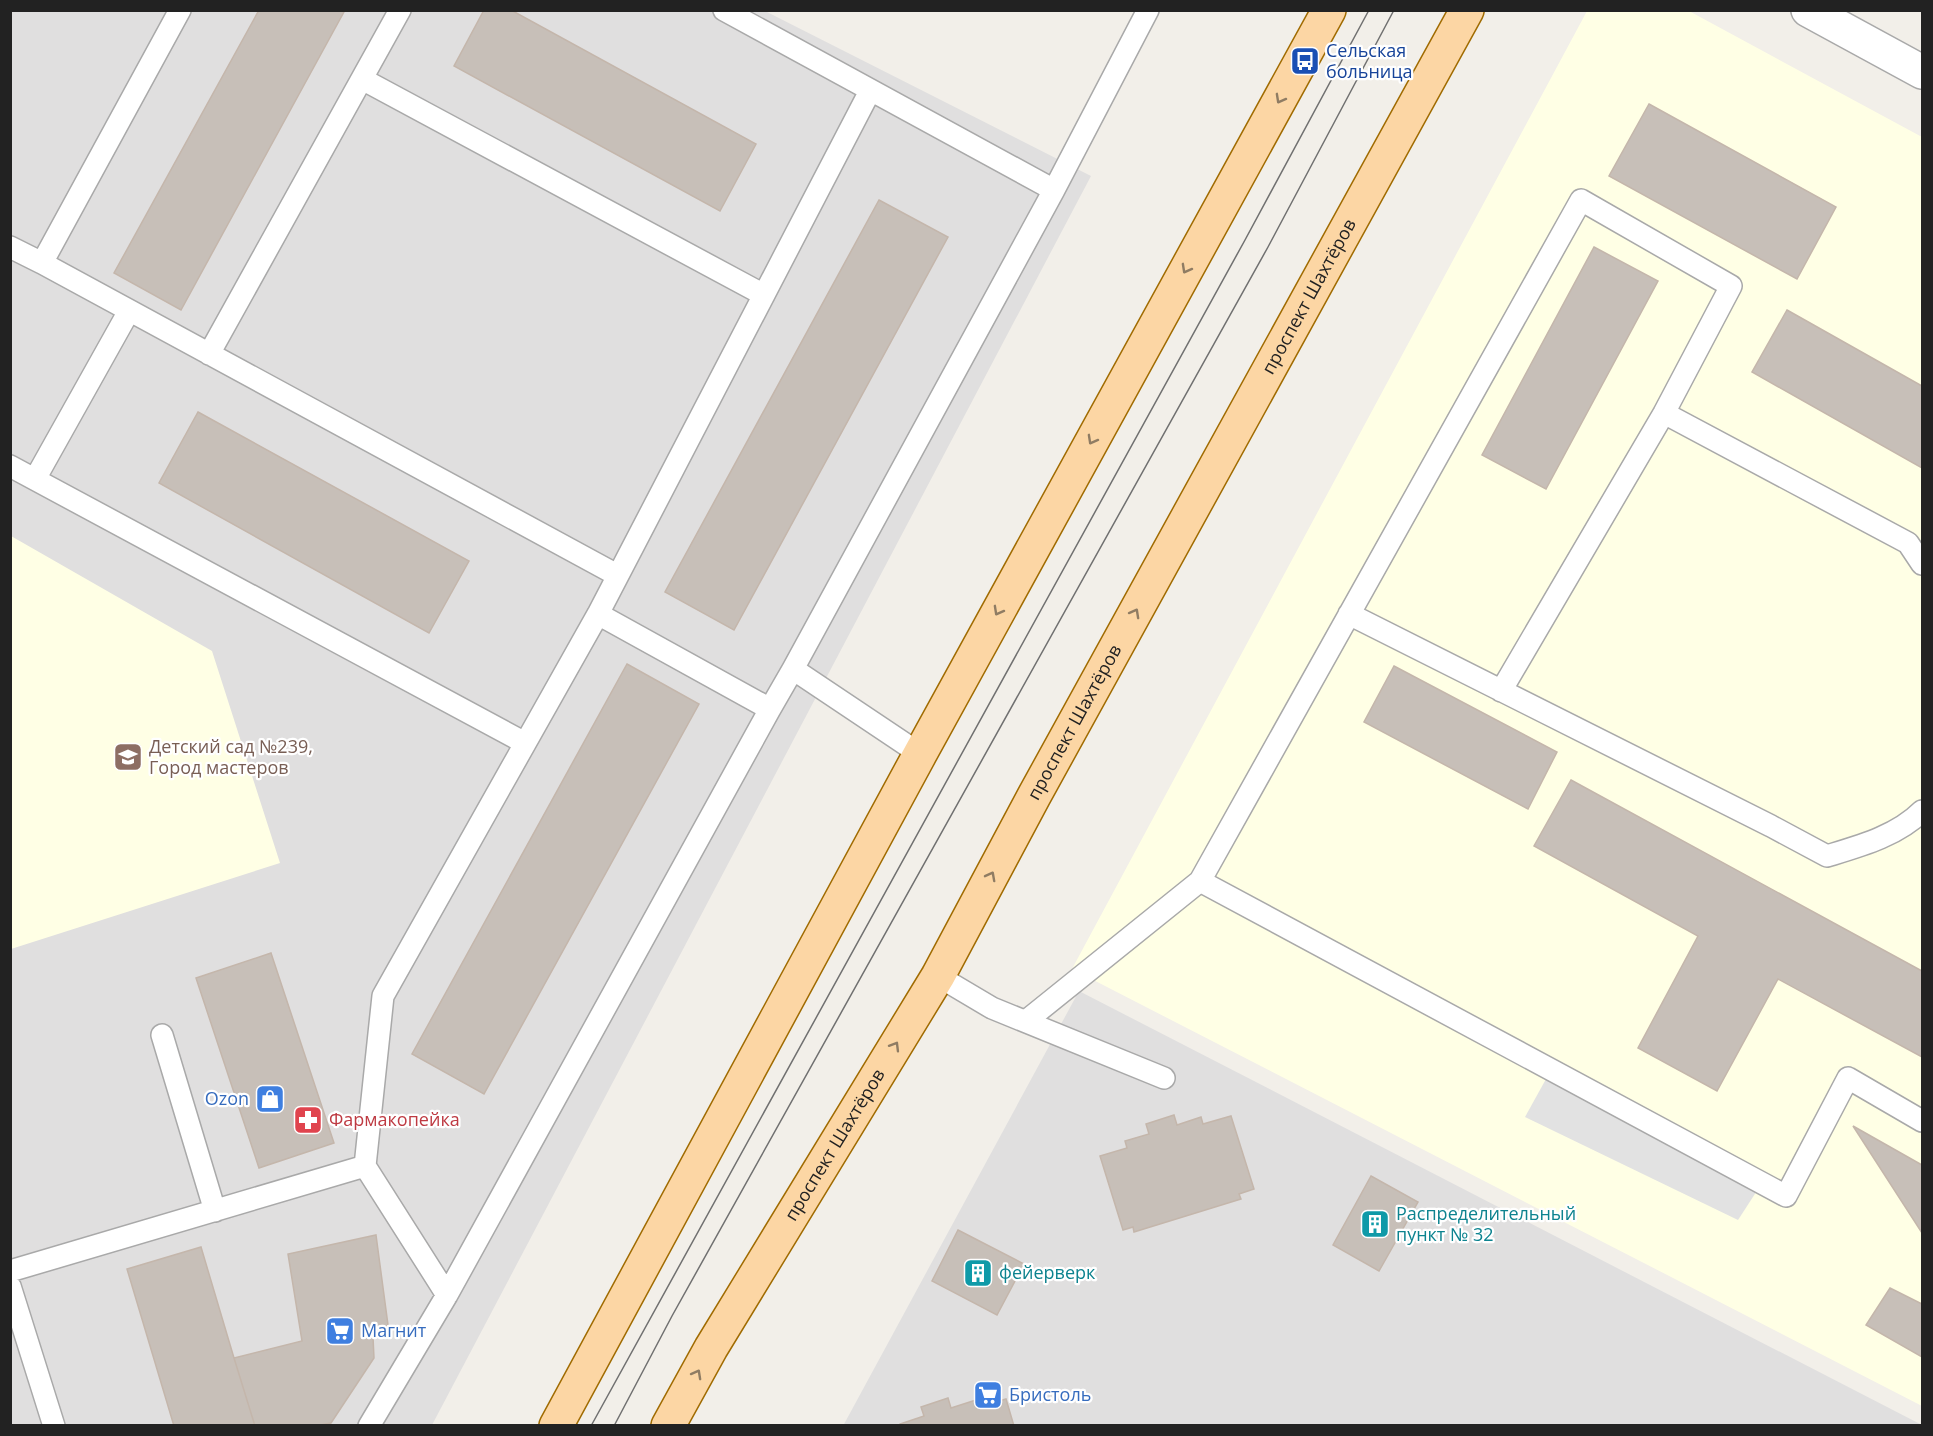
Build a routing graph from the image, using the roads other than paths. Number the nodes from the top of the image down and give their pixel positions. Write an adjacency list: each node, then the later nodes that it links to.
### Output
1 (180, 10): 13 (lane)
2 (400, 10): 9 (lane)
3 (724, 10): 10 (lane)
4 (1148, 10): 11 (lane)
5 (1329, 10): 28 (main road, one-way to 28)
6 (1467, 10): 31 (main road, проспект Шахтёров, one-way to 6)
7 (1808, 10): 8 (street)
8 (1923, 72)
9 (362, 79): 14 (lane); 16 (lane)
10 (870, 91): 11 (lane); 14 (lane)
11 (1054, 190): 24 (lane)
12 (10, 246): 13 (lane)
13 (42, 263): 15 (lane)
14 (764, 295): 21 (lane)
15 (129, 311): 16 (lane); 19 (lane)
16 (209, 354): 21 (lane)
17 (1664, 413): 20 (lane); 23 (lane); 25 (lane)
18 (10, 466): 19 (lane)
19 (35, 479): 27 (lane)
20 (1923, 564)
21 (617, 575): 22 (lane)
22 (598, 614): 26 (lane); 27 (lane)
23 (1349, 614): 25 (lane); 30 (lane)
24 (793, 669): 26 (lane); 28 (lane)
25 (1501, 691): 29 (lane)
26 (770, 709): 40 (lane)
27 (525, 743): 36 (lane)
28 (920, 754): 43 (main road)
29 (1923, 811)
30 (1200, 881): 32 (lane); 35 (lane)
31 (938, 976): 32 (lane); 44 (main road, проспект Шахтёров, one-way to 31)
32 (1026, 1021): 34 (lane)
33 (162, 1035): 37 (lane)
34 (1164, 1078)
35 (1923, 1121)
36 (366, 1166): 37 (lane); 40 (lane)
37 (215, 1211): 38 (lane)
38 (10, 1272)
39 (10, 1286): 41 (lane)
40 (447, 1294): 42 (lane)
41 (54, 1425)
42 (369, 1425)
43 (556, 1425)
44 (668, 1425)

